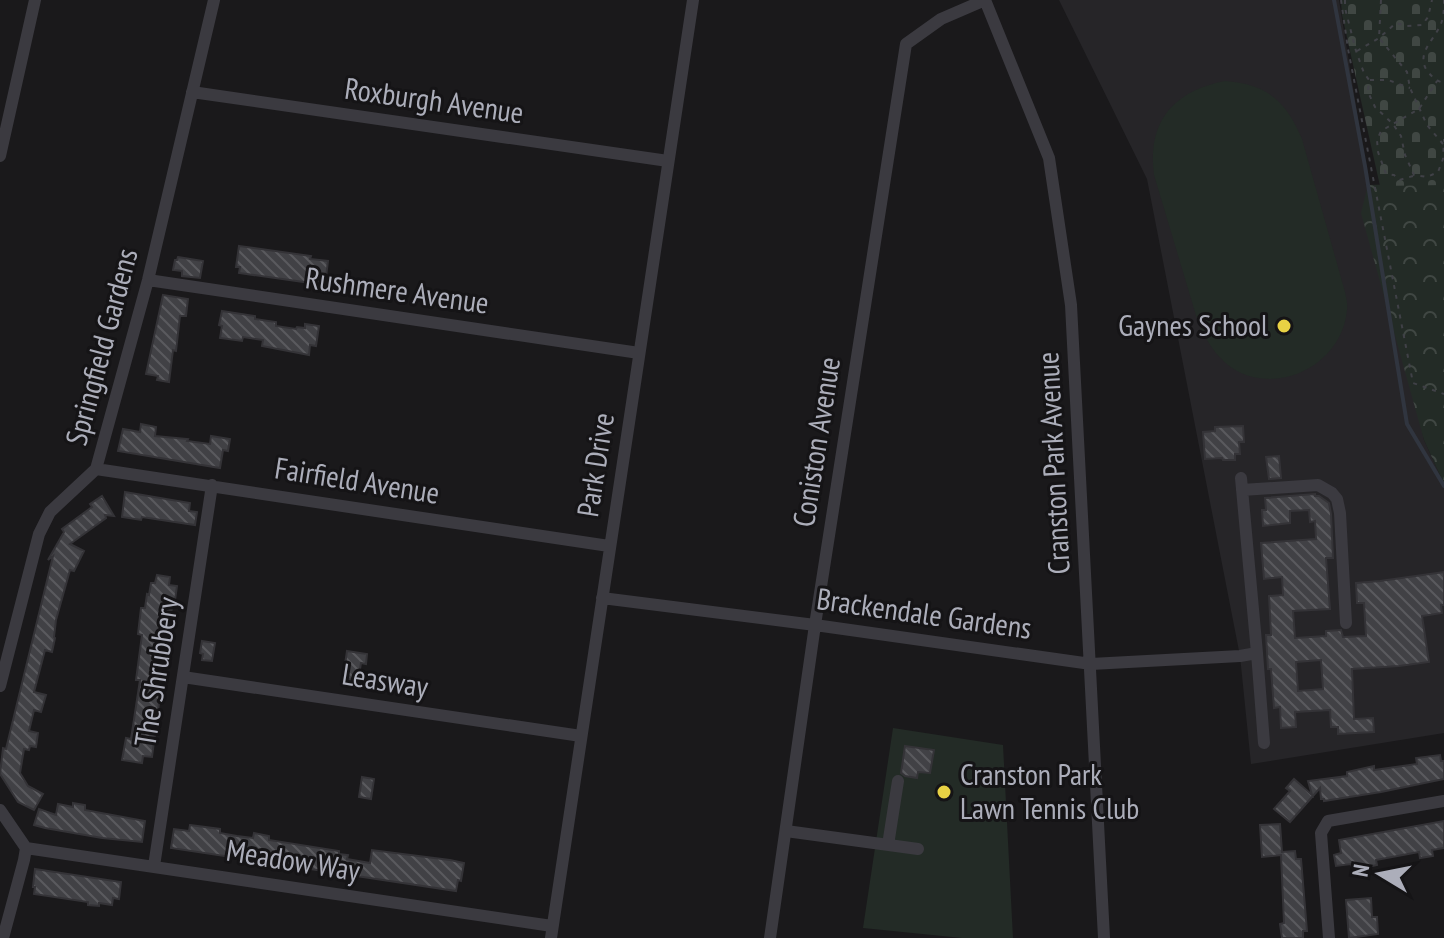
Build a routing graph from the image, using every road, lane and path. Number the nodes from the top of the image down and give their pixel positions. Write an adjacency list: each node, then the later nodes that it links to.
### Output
1 (35, 0): 20 (street)
2 (214, 0): 15 (street, Springfield Gardens)
3 (693, 0): 22 (street, Park Drive)
4 (985, 0): 32 (street, Coniston Avenue); 34 (street, Cranston Park Avenue)
5 (1343, 0): 10 (path); 26 (path)
6 (1381, 0): 9 (path)
7 (1432, 0): 9 (path)
8 (1444, 0): 12 (path)
9 (1379, 38): 10 (path); 14 (path)
10 (1356, 51): 11 (path)
11 (1369, 80): 14 (path); 17 (path)
12 (1437, 81): 13 (path); 16 (path)
13 (1444, 83)
14 (1410, 88): 16 (path)
15 (192, 92): 22 (street, Roxburgh Avenue); 24 (street, Springfield Gardens)
16 (1419, 109): 17 (path); 19 (path)
17 (1393, 124): 23 (path); 23 (path)
18 (1444, 139): 19 (path)
19 (1443, 145): 21 (path)
20 (0, 156)
21 (1444, 160): 23 (path)
22 (668, 161): 25 (street, Park Drive)
23 (1414, 175)
24 (148, 280): 25 (street, Rushmere Avenue); 27 (street, Springfield Gardens)
25 (639, 353): 29 (street, Park Drive)
26 (1444, 394)
27 (96, 469): 28 (street, Fairfield Avenue); 36 (street, Springfield Gardens)
28 (212, 485): 29 (street, Fairfield Avenue); 35 (street, The Shrubbery)
29 (609, 546): 30 (street, Park Drive)
30 (602, 598): 32 (street, Brackendale Gardens); 37 (street, Park Drive)
31 (1346, 623): 33 (street)
32 (815, 625): 34 (street, Brackendale Gardens); 42 (street, Coniston Avenue)
33 (1257, 653): 34 (street, Brackendale Gardens); 38 (street)
34 (1091, 664): 51 (street, Cranston Park Avenue)
35 (183, 677): 37 (street, Leasway); 46 (street, The Shrubbery)
36 (0, 686)
37 (581, 736): 48 (street, Park Drive)
38 (1264, 743)
39 (898, 781): 43 (street)
40 (1444, 801): 52 (street)
41 (0, 810): 44 (street)
42 (786, 831): 43 (street); 50 (street, Coniston Avenue)
43 (888, 845): 45 (street)
44 (26, 848): 46 (street, Meadow Way); 47 (street)
45 (918, 849)
46 (154, 866): 48 (street, Meadow Way)
47 (6, 904): 49 (street)
48 (551, 932)
49 (3, 938)
50 (770, 938)
51 (1104, 938)
52 (1329, 938)

